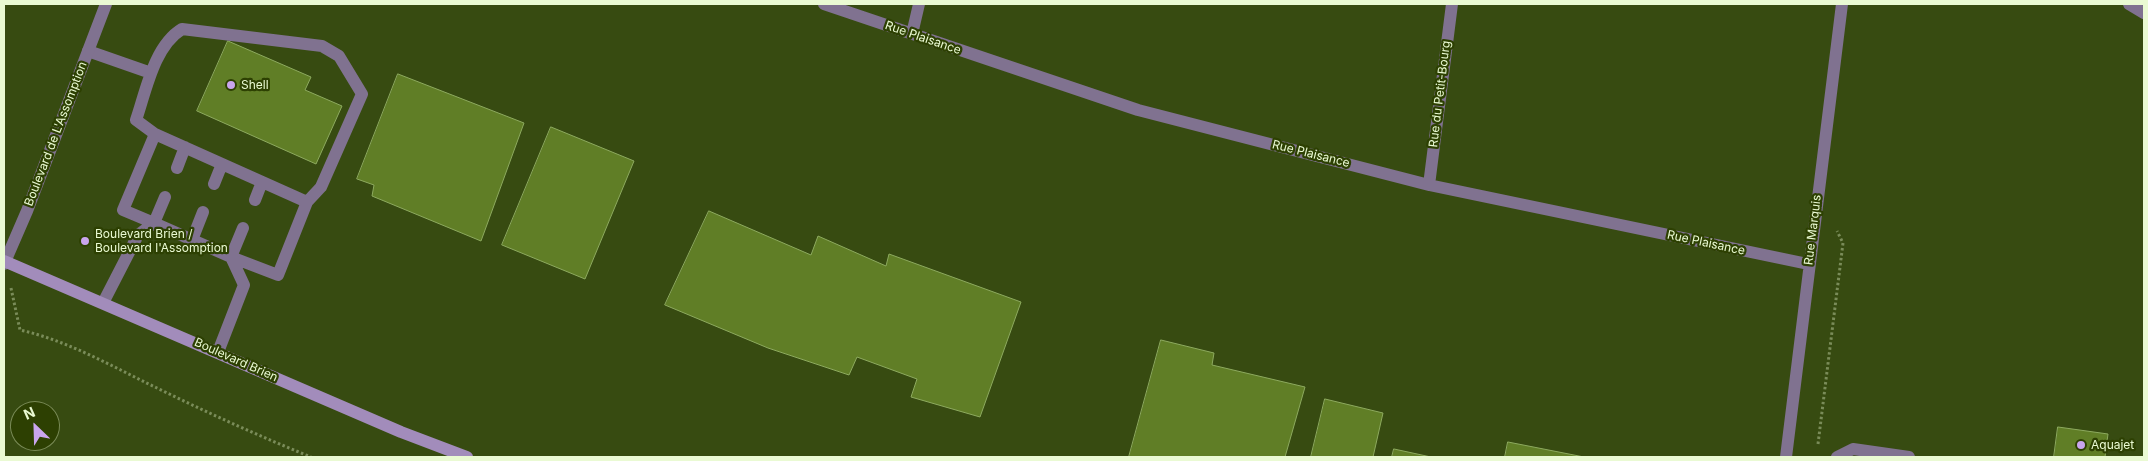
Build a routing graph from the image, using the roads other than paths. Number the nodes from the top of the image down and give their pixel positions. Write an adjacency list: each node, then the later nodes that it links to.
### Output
1 (106, 4): 9 (street, Boulevard de L'Assomption)
2 (824, 4): 8 (street, Rue Plaisance)
3 (919, 4): 8 (street)
4 (1452, 4): 17 (street, Rue du Petit-Bourg)
5 (1842, 4): 27 (street, Rue Marquis)
6 (2129, 4): 7 (street)
7 (2144, 13)
8 (912, 34): 17 (street, Rue Plaisance)
9 (88, 51): 10 (street); 26 (street, Boulevard de L'Assomption)
10 (151, 73): 11 (street); 20 (street)
11 (155, 134): 12 (street); 22 (street)
12 (185, 147): 13 (street); 14 (street)
13 (222, 164): 15 (street); 16 (street)
14 (177, 168)
15 (262, 182): 19 (street); 20 (street)
16 (214, 184)
17 (1429, 185): 27 (street, Rue Plaisance)
18 (165, 197): 22 (street)
19 (255, 200)
20 (307, 202): 25 (street)
21 (203, 212): 24 (street)
22 (154, 224): 24 (street); 28 (street)
23 (243, 228): 25 (street)
24 (192, 240): 25 (street)
25 (231, 257): 29 (street)
26 (4, 262): 28 (main road, Boulevard Brien)
27 (1808, 264): 31 (street, Rue Marquis)
28 (103, 303): 29 (main road, Boulevard Brien)
29 (218, 352): 30 (main road, Boulevard Brien)
30 (467, 457)
31 (1786, 457)
32 (1837, 457): 33 (street)
33 (1909, 457)

